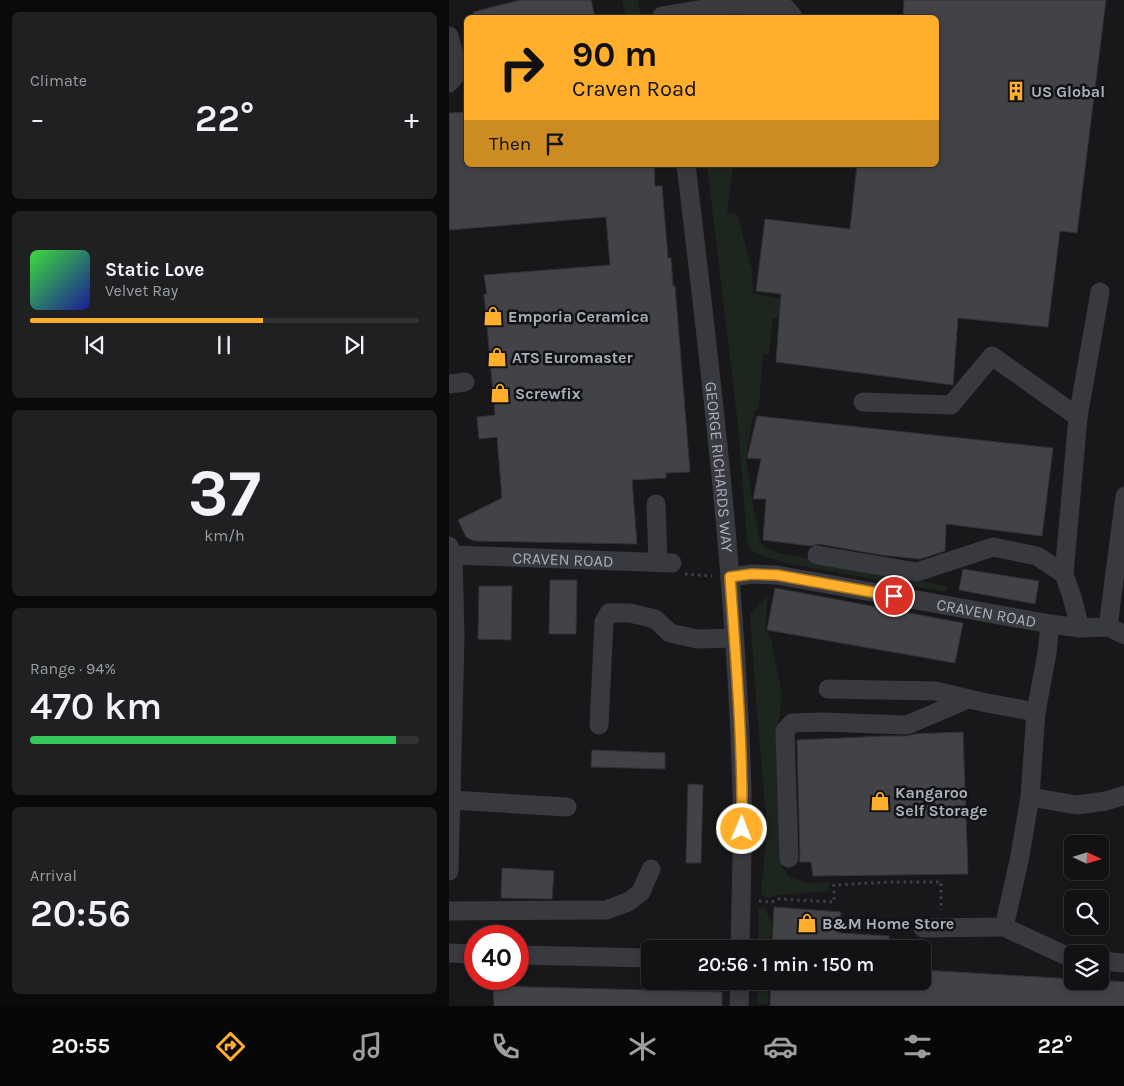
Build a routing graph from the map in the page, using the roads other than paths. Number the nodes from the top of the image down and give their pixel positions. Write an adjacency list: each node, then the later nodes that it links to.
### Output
1 (661, 11): 2 (street)
2 (792, 15)
3 (449, 36): 4 (street)
4 (449, 83)
5 (686, 167): 14 (street, GEORGE RICHARDS WAY)
6 (1100, 292): 8 (street)
7 (863, 402): 8 (street)
8 (1078, 417): 13 (street)
9 (1124, 496): 17 (street)
10 (656, 504): 11 (street, CRAVEN ROAD)
11 (451, 550): 25 (street)
12 (817, 555): 13 (street)
13 (1064, 574): 16 (street)
14 (730, 577): 15 (street, CRAVEN ROAD); 18 (street, GEORGE RICHARDS WAY)
15 (1050, 624): 16 (street, CRAVEN ROAD); 21 (street)
16 (1080, 628): 17 (street, CRAVEN ROAD)
17 (1116, 631)
18 (734, 638): 22 (street); 33 (street, GEORGE RICHARDS WAY)
19 (828, 689): 20 (street)
20 (968, 699): 21 (street); 27 (street)
21 (1037, 712): 24 (street)
22 (599, 725)
23 (1124, 795): 24 (street)
24 (1030, 797): 31 (street)
25 (451, 800): 26 (street); 29 (street)
26 (567, 807)
27 (789, 858)
28 (651, 869): 30 (street)
29 (449, 871)
30 (449, 911)
31 (1005, 927): 32 (street); 37 (street)
32 (932, 928)
33 (740, 940)
34 (449, 953): 35 (street)
35 (464, 954)
36 (529, 955): 38 (street)
37 (1064, 955)
38 (641, 958)
39 (1109, 962): 40 (street)
40 (1124, 963)
41 (740, 990): 42 (street)
42 (739, 1006)

